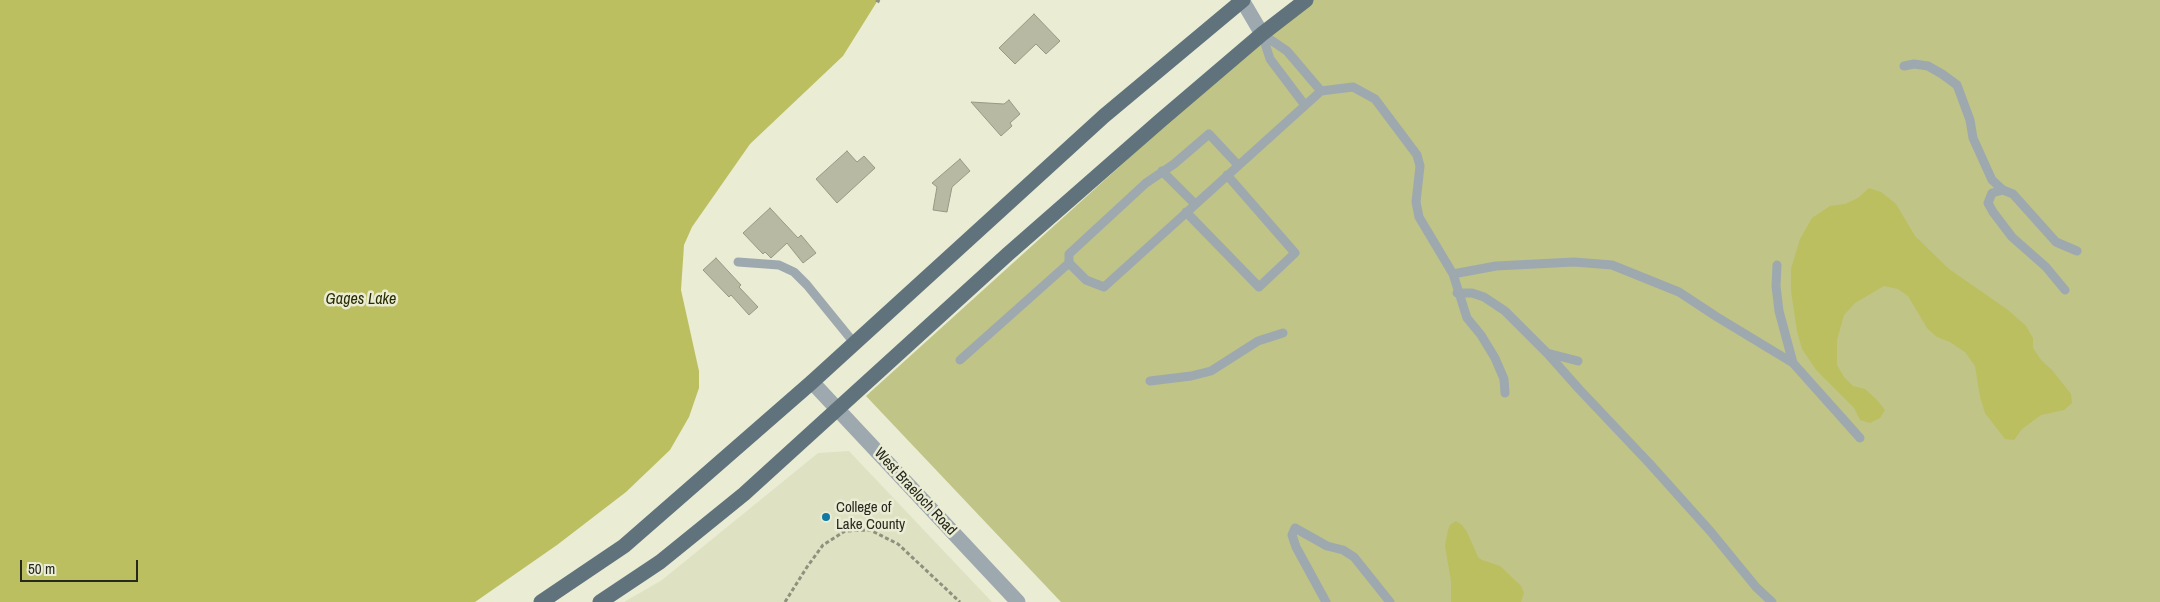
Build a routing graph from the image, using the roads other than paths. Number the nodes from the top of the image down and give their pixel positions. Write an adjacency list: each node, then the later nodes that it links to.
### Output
1 (1242, 0): 3 (street); 21 (main road)
2 (1306, 0): 3 (main road)
3 (1262, 34): 5 (lane); 6 (lane); 29 (main road)
4 (1904, 66): 10 (lane)
5 (1321, 91): 6 (lane); 17 (lane)
6 (1304, 104): 7 (lane)
7 (1238, 165): 8 (lane); 9 (lane)
8 (1162, 172): 11 (lane); 15 (lane)
9 (1227, 175): 11 (lane); 12 (lane)
10 (2003, 190): 13 (lane); 18 (lane)
11 (1195, 204): 12 (lane)
12 (1186, 212): 15 (lane)
13 (2077, 251)
14 (738, 262): 21 (lane)
15 (1069, 264): 23 (lane)
16 (1777, 265): 25 (lane)
17 (1453, 274): 19 (lane); 25 (lane)
18 (2065, 290)
19 (1458, 293): 22 (lane); 28 (lane)
20 (1284, 333): 26 (lane)
21 (855, 344): 27 (main road)
22 (1547, 353): 24 (lane); 36 (lane)
23 (960, 360)
24 (1578, 361)
25 (1793, 363): 30 (lane)
26 (1150, 381)
27 (812, 382): 29 (street, West Braeloch Road); 31 (main road)
28 (1505, 393)
29 (838, 409): 32 (main road); 33 (street, West Braeloch Road)
30 (1860, 438)
31 (541, 602)
32 (600, 602)
33 (1018, 602)
34 (1326, 602): 35 (lane)
35 (1390, 602)
36 (1772, 602)

